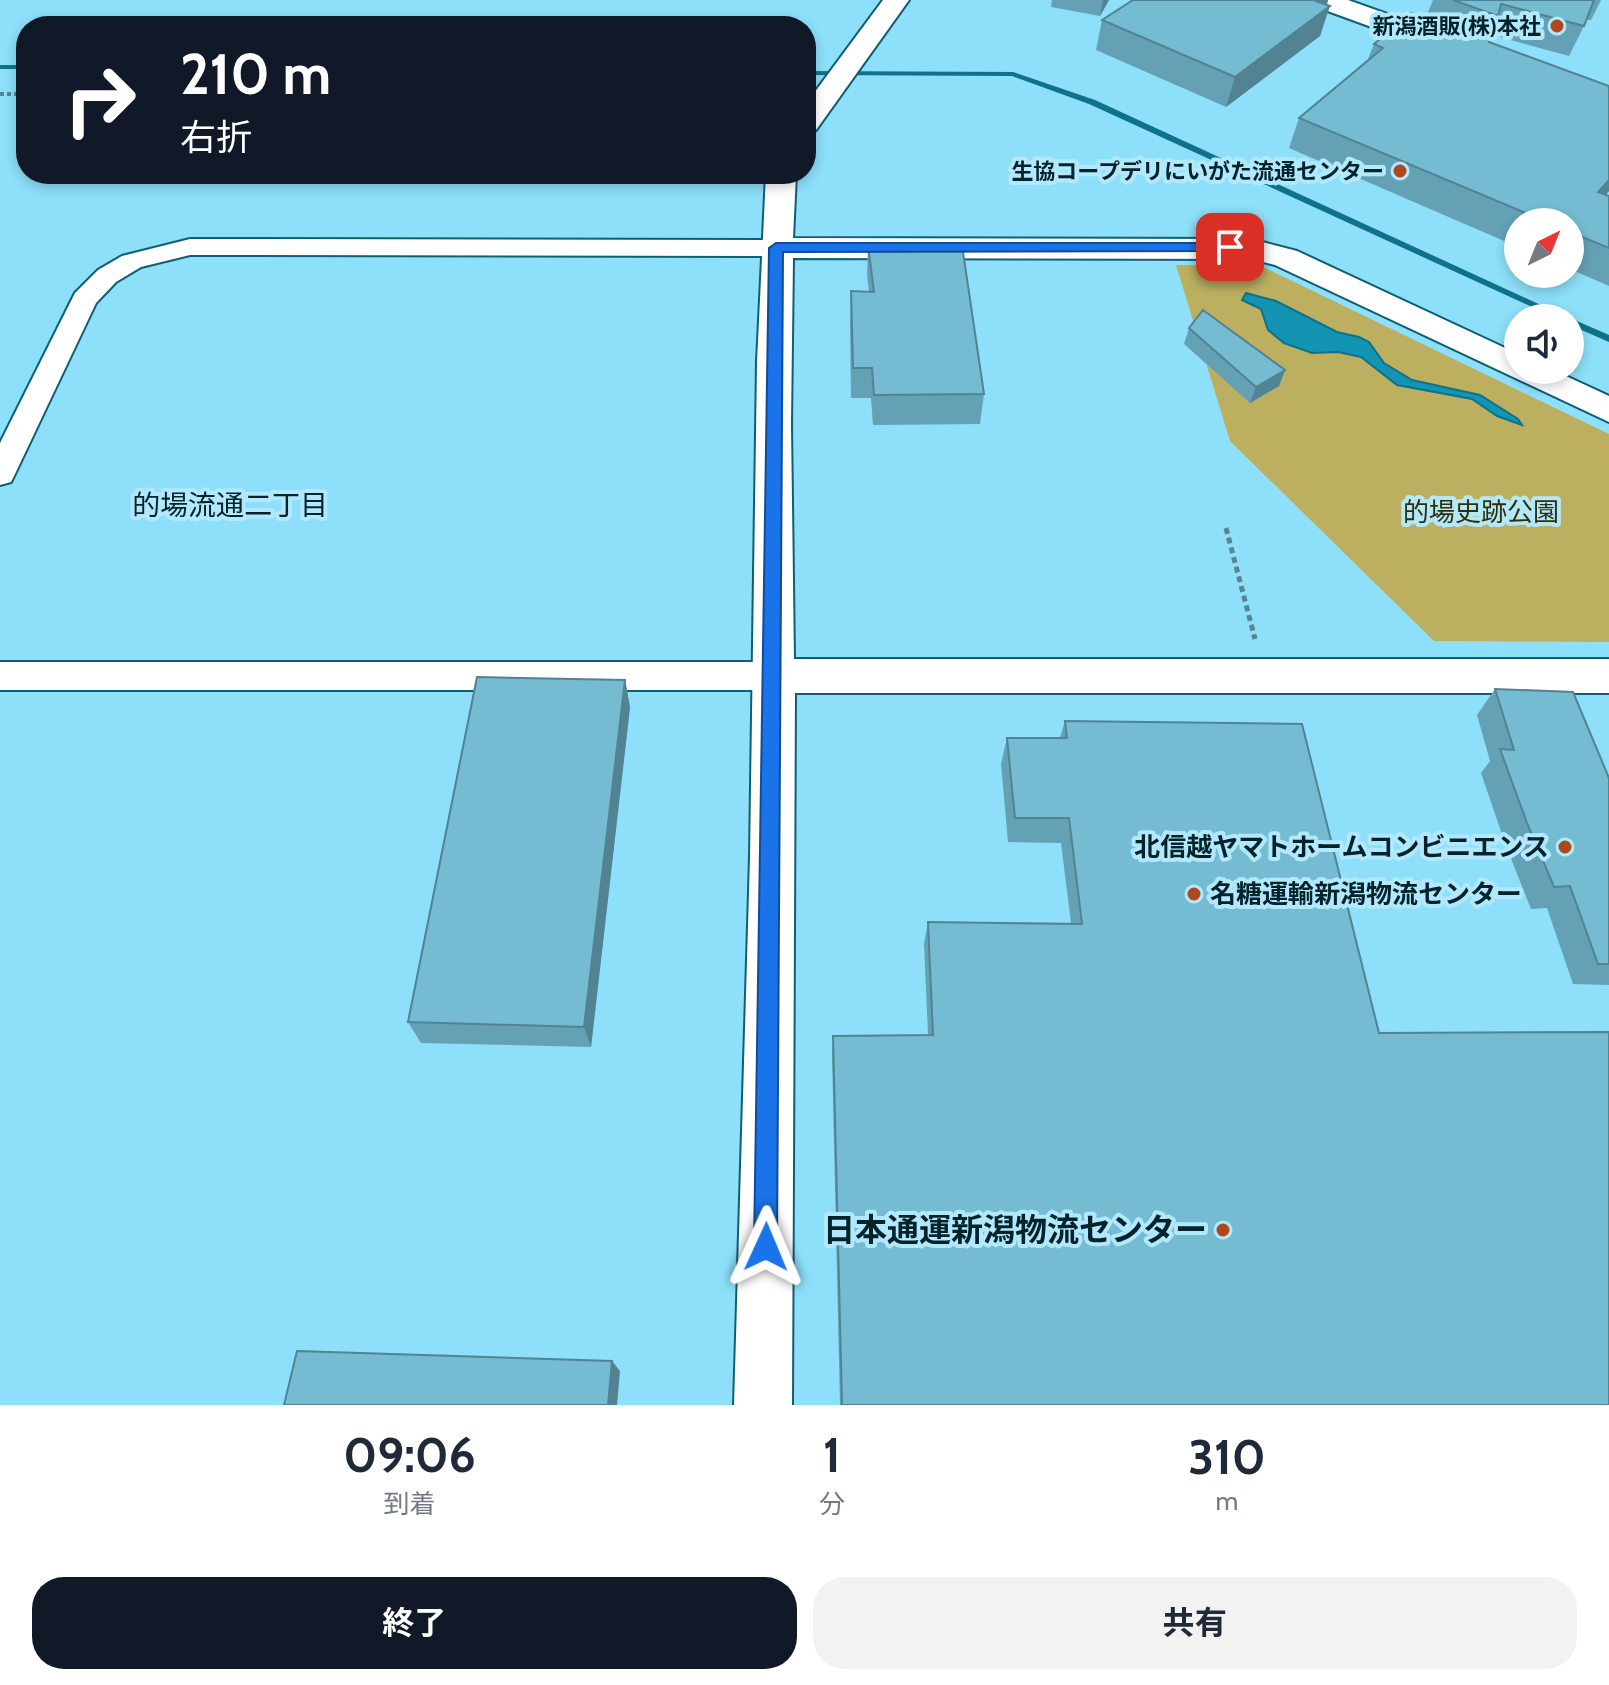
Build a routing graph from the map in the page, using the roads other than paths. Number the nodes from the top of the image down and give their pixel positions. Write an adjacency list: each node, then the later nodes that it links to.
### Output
1 (896, 0): 4 (street)
2 (1323, 0): 3 (street)
3 (1473, 54)
4 (816, 110)
5 (780, 184): 6 (street)
6 (776, 248): 7 (street); 10 (street); 12 (street)
7 (1504, 361)
8 (1553, 384): 9 (street)
9 (1609, 410)
10 (0, 474)
11 (0, 676): 12 (street)
12 (774, 676): 13 (street); 14 (street)
13 (1609, 676)
14 (763, 1405)

